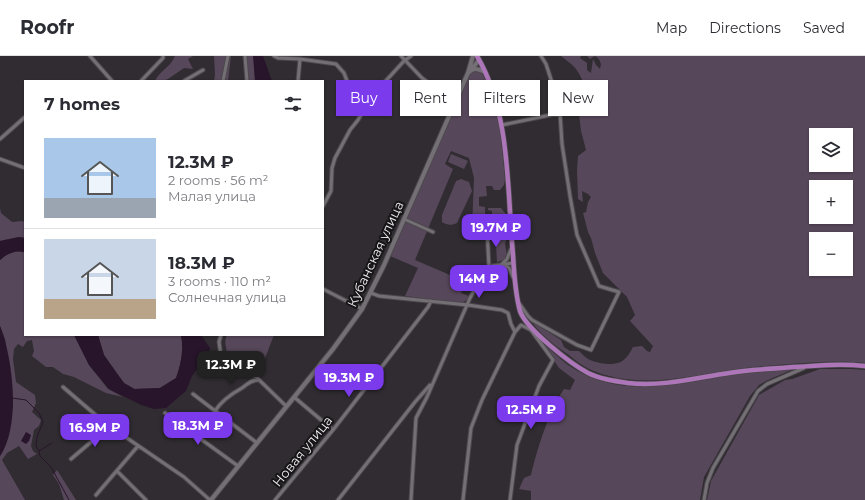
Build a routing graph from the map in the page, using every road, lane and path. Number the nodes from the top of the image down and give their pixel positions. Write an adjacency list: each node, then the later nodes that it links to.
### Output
1 (90, 56): 16 (street)
2 (163, 56): 17 (street)
3 (228, 56): 19 (street)
4 (245, 56): 20 (street)
5 (274, 56): 11 (street)
6 (401, 56): 12 (street)
7 (411, 56): 12 (street)
8 (473, 56): 15 (main road)
9 (541, 56): 25 (street)
10 (479, 57): 14 (main road); 15 (main road)
11 (300, 58): 21 (street); 22 (street)
12 (404, 61): 23 (street); 24 (street)
13 (203, 70): 18 (street)
14 (486, 72): 15 (main road); 32 (main road)
15 (468, 73): 26 (main road, Кубанская улица)
16 (111, 80)
17 (142, 80)
18 (186, 80)
19 (224, 80)
20 (247, 80)
21 (298, 80)
22 (347, 80)
23 (387, 80)
24 (425, 80)
25 (551, 80)
26 (461, 88)
27 (548, 115): 32 (street)
28 (360, 116): 36 (street)
29 (448, 116): 37 (main road, Кубанская улица)
30 (560, 116): 48 (street)
31 (24, 118): 33 (street)
32 (502, 125): 40 (main road)
33 (0, 139)
34 (0, 159): 35 (street)
35 (24, 168)
36 (324, 204)
37 (404, 219): 39 (street); 46 (main road, Кубанская улица)
38 (487, 229): 43 (street)
39 (433, 232)
40 (512, 245): 41 (main road); 42 (street)
41 (514, 263): 42 (street); 44 (main road)
42 (502, 264): 43 (street); 44 (street)
43 (489, 267): 49 (street)
44 (515, 282): 48 (main road)
45 (324, 290): 50 (street)
46 (371, 293): 47 (street); 50 (main road, Кубанская улица)
47 (431, 301): 49 (street); 64 (street, Новая улица)
48 (519, 302): 53 (main road)
49 (468, 305): 51 (street); 56 (street)
50 (362, 309): 59 (main road, Кубанская улица)
51 (515, 332): 76 (street); 77 (street)
52 (221, 336): 55 (street)
53 (808, 366): 54 (main road); 78 (street)
54 (865, 366)
55 (258, 380): 60 (street); 61 (street)
56 (433, 382): 74 (street); 75 (street)
57 (63, 387): 63 (street)
58 (193, 394): 61 (street)
59 (294, 397): 60 (main road, Кубанская улица); 64 (street)
60 (286, 406): 65 (main road, Кубанская улица)
61 (216, 411): 65 (street)
62 (165, 413): 68 (street)
63 (105, 423): 66 (street); 67 (street)
64 (334, 430): 73 (street, Новая улица)
65 (257, 443): 68 (main road, Кубанская улица)
66 (138, 446): 69 (street); 72 (street)
67 (71, 459)
68 (238, 466): 72 (main road, Кубанская улица)
69 (116, 471): 70 (street); 71 (street)
70 (96, 495)
71 (146, 500)
72 (211, 500)
73 (275, 500)
74 (338, 500)
75 (411, 500)
76 (463, 500)
77 (510, 500)
78 (704, 500)

